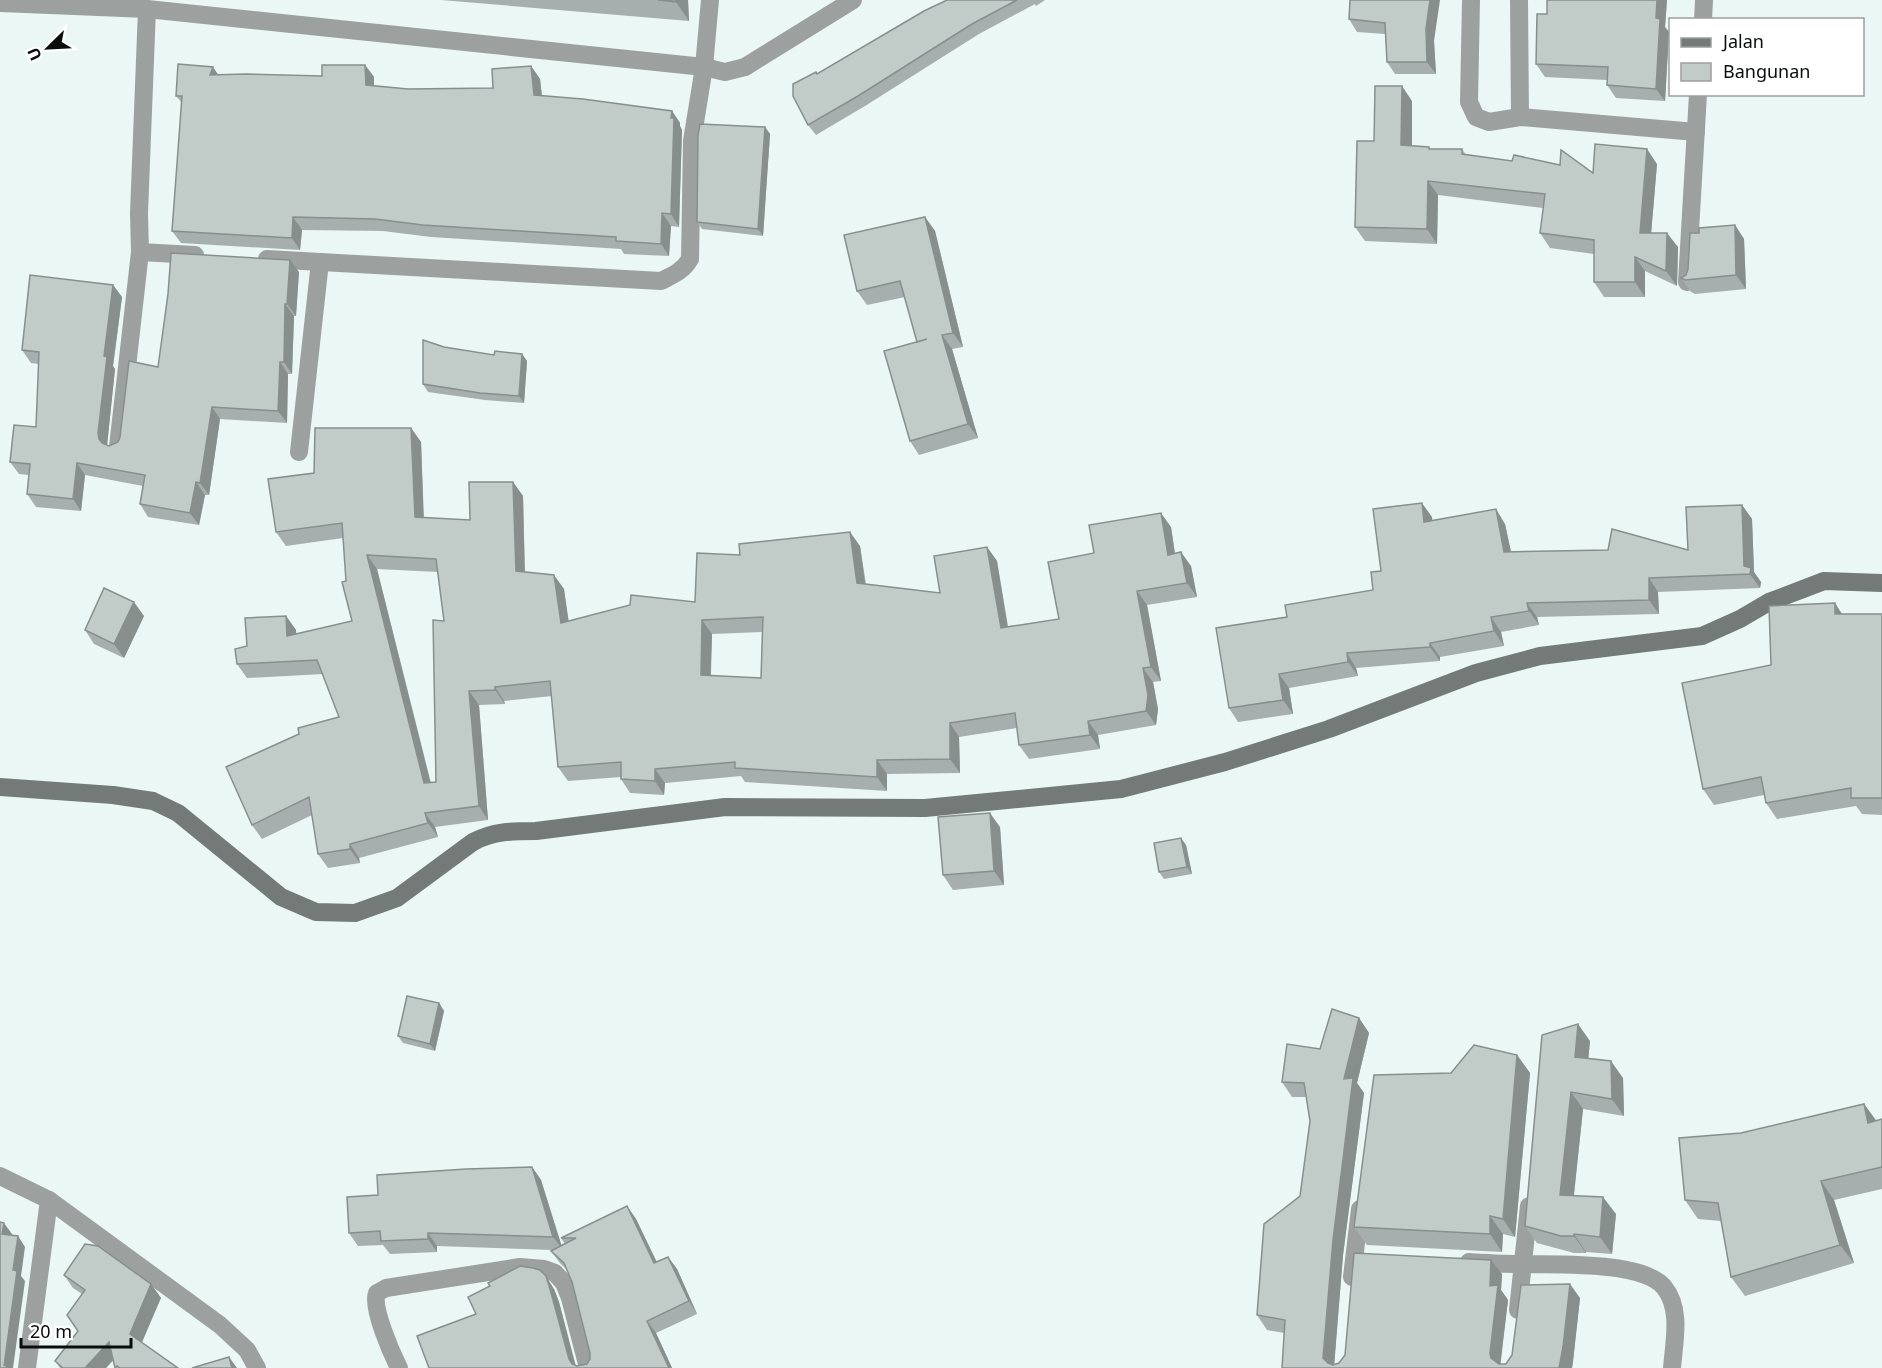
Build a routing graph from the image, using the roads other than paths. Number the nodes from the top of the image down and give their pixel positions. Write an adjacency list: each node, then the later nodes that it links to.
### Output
1 (710, 0): 9 (street)
2 (853, 0): 9 (street)
3 (1471, 0): 11 (street)
4 (1520, 0): 11 (street)
5 (1704, 0): 8 (street)
6 (0, 3): 7 (street)
7 (147, 9): 9 (street); 13 (street)
8 (1703, 18)
9 (704, 67): 16 (street)
10 (1698, 96): 12 (street)
11 (1520, 117): 12 (street)
12 (1696, 132): 17 (street)
13 (140, 252): 14 (street); 18 (street)
14 (212, 256)
15 (248, 258): 16 (street)
16 (320, 262): 19 (street)
17 (1687, 282)
18 (118, 447)
19 (299, 452)
20 (1882, 583): 21 (street)
21 (0, 787)
22 (0, 1176): 25 (street)
23 (1363, 1188): 26 (street)
24 (1530, 1194): 29 (street)
25 (49, 1200): 32 (street); 33 (street)
26 (1354, 1256): 27 (street); 30 (street)
27 (1377, 1257)
28 (1456, 1261): 29 (street)
29 (1524, 1264): 31 (street); 36 (street)
30 (1351, 1290)
31 (1517, 1322)
32 (32, 1365)
33 (257, 1368)
34 (399, 1368): 35 (street)
35 (588, 1368)
36 (1672, 1368)

